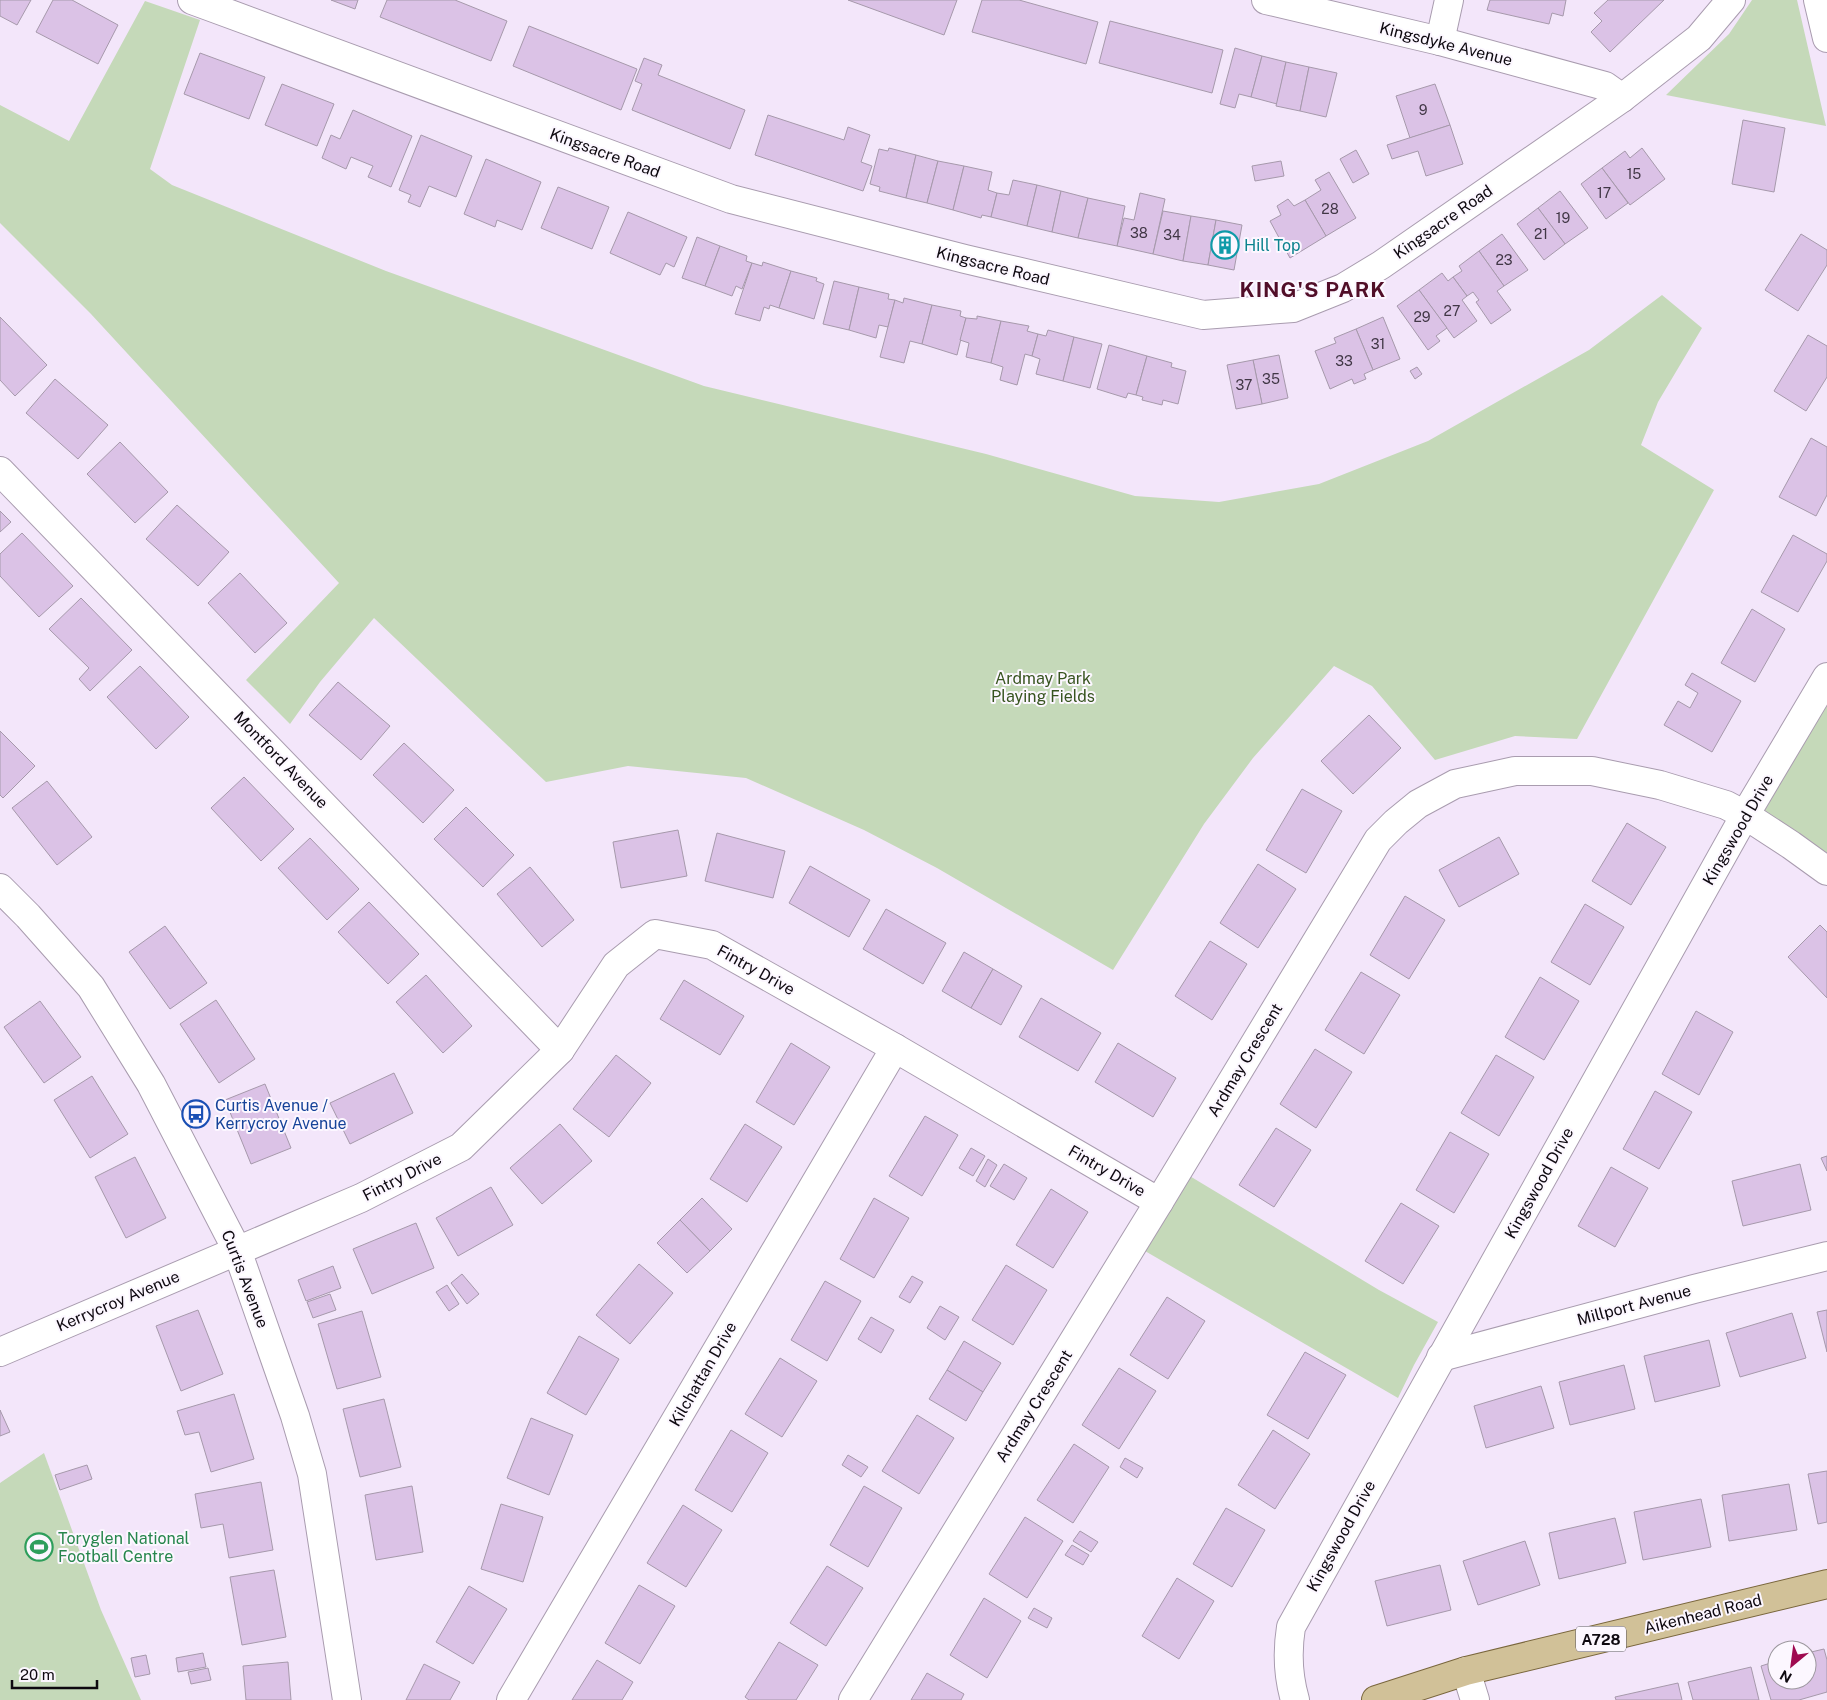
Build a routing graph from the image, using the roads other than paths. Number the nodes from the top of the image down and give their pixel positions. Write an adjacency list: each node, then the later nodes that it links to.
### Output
1 (192, 0): 8 (street, Kingsacre Road)
2 (1266, 0): 7 (street, Kingsdyke Avenue)
3 (1449, 0): 7 (street)
4 (1731, 0): 8 (street, Kingsacre Road)
5 (1818, 0): 6 (street)
6 (1827, 38)
7 (1440, 41): 8 (street, Kingsdyke Avenue)
8 (1622, 98)
9 (0, 471): 15 (street, Montford Avenue)
10 (1827, 676): 11 (street, Kingswood Drive)
11 (1745, 815): 12 (street, Ardmay Crescent); 16 (street, Ardmay Crescent); 20 (street, Kingswood Drive)
12 (1827, 871)
13 (0, 888): 17 (street, Curtis Avenue)
14 (895, 1048): 15 (street, Fintry Drive); 16 (street, Fintry Drive); 24 (street, Kilchattan Drive)
15 (560, 1050): 17 (street, Fintry Drive)
16 (1159, 1202): 25 (street, Ardmay Crescent)
17 (237, 1250): 19 (street, Kerrycroy Avenue); 23 (street, Curtis Avenue)
18 (1827, 1256): 20 (street, Millport Avenue)
19 (0, 1352)
20 (1441, 1357): 26 (street, Kingswood Drive)
21 (1827, 1584): 22 (main road, Aikenhead Road / A728)
22 (1466, 1671): 27 (main road, Aikenhead Road / A728); 28 (street)
23 (347, 1700)
24 (512, 1700)
25 (853, 1700)
26 (1295, 1700)
27 (1376, 1700)
28 (1475, 1700)

